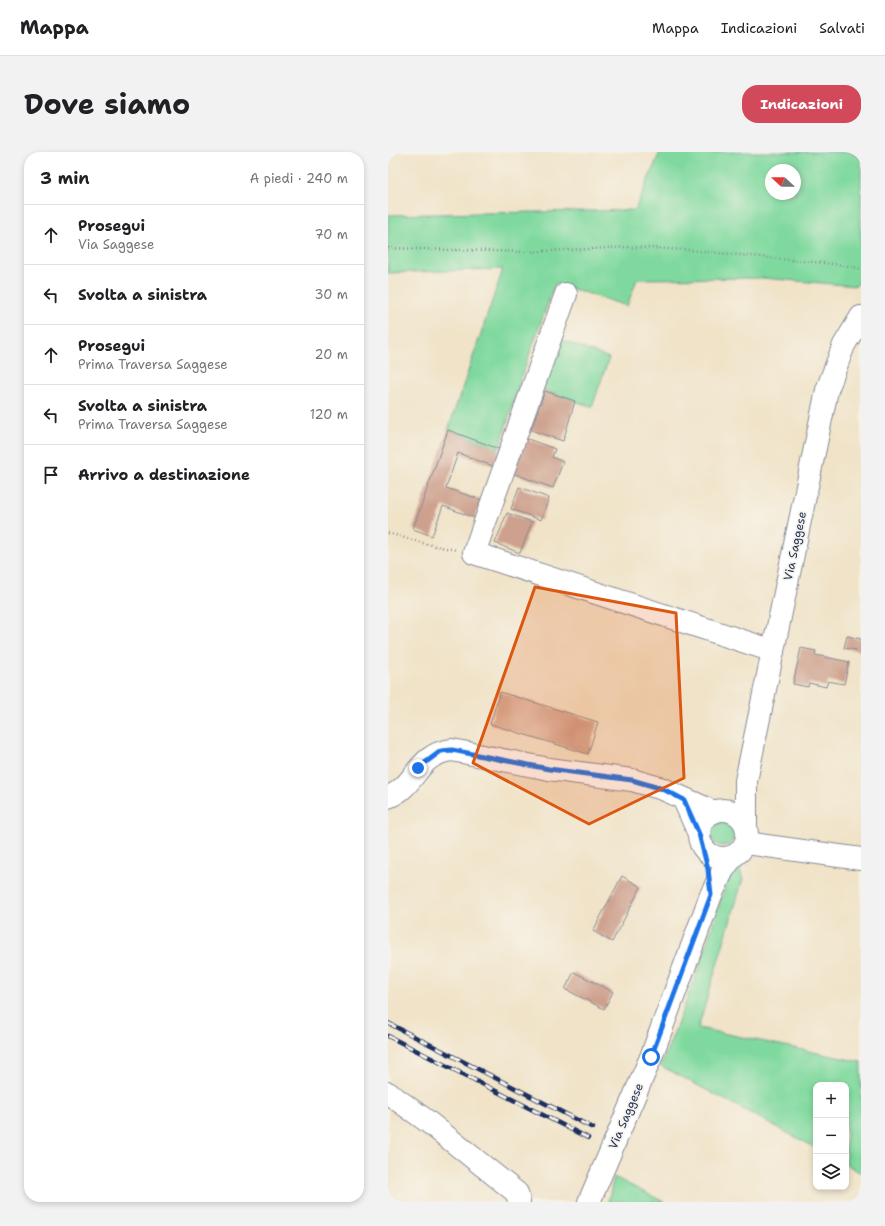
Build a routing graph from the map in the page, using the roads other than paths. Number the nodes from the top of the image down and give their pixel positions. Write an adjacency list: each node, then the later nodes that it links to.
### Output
1 (566, 294): 3 (main road)
2 (861, 317): 3 (main road, Via Saggese)
3 (773, 651): 4 (main road, Via Saggese)
4 (746, 781): 7 (main road); 9 (main road)
5 (388, 798): 6 (main road)
6 (684, 800): 7 (main road); 8 (main road)
7 (719, 811): 8 (main road); 9 (main road)
8 (700, 839): 9 (main road); 11 (main road)
9 (741, 841): 10 (main road); 11 (main road, Via Saggese)
10 (861, 859)
11 (711, 895): 13 (main road, Via Saggese)
12 (388, 1093): 14 (main road)
13 (595, 1192): 15 (main road, Via Saggese)
14 (520, 1202)
15 (589, 1202)

